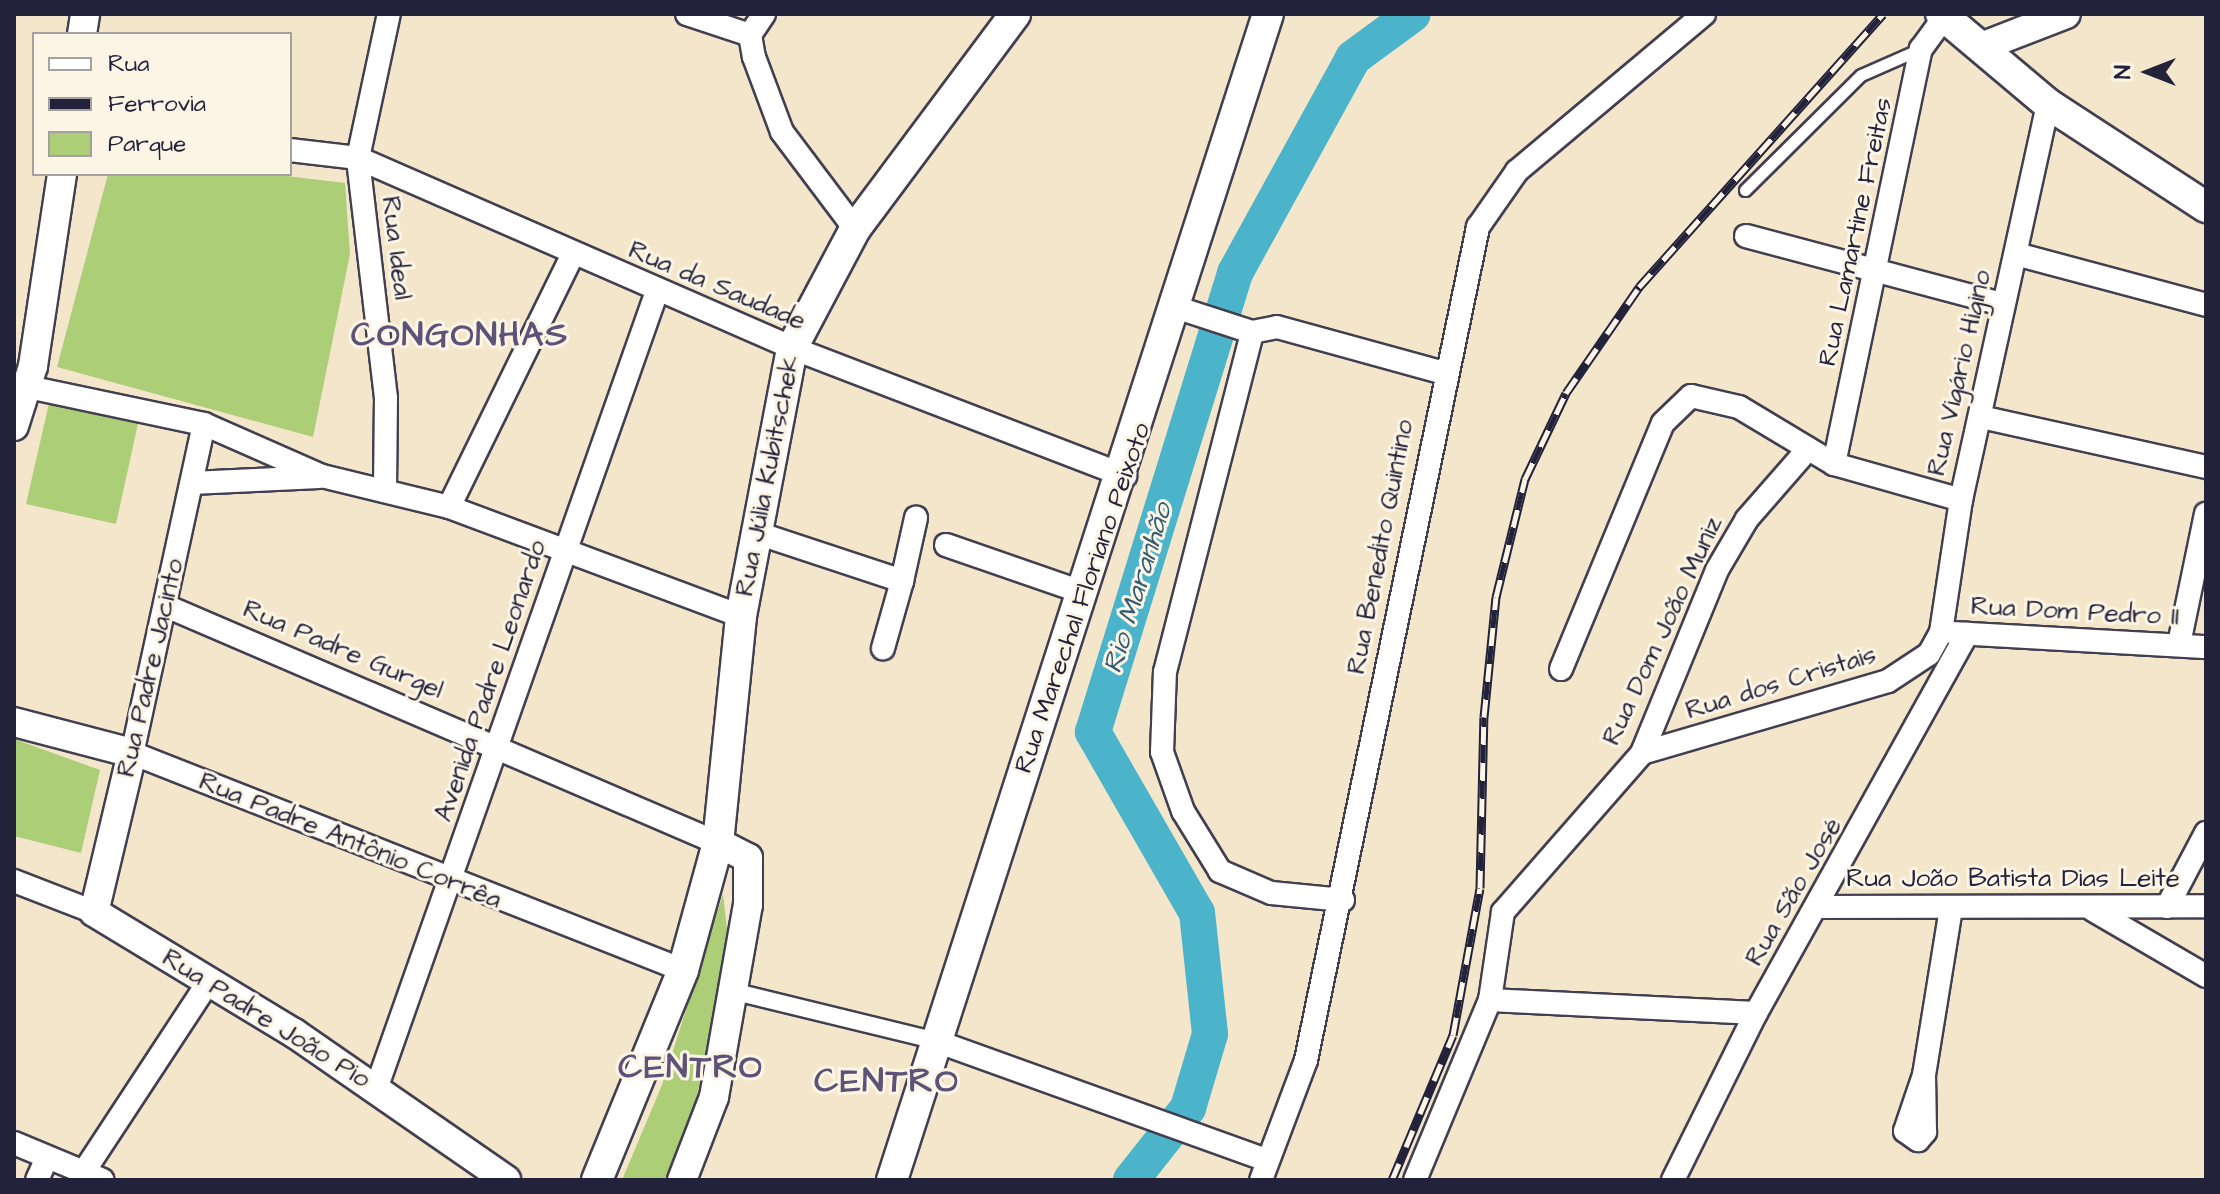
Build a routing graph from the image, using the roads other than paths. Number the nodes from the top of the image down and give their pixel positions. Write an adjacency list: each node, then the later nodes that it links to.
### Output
1 (389, 14): 14 (street, Rua Ideal)
2 (687, 14): 9 (street)
3 (764, 14): 9 (street)
4 (1015, 14): 18 (main road, Rua Júlia Kubitschek)
5 (1268, 14): 26 (main road, Rua Marechal Floriano Peixoto)
6 (1704, 14): 30 (street, Rua Benedito Quintino)
7 (2066, 14): 10 (street)
8 (1942, 16): 10 (main road); 11 (street, Rua Lamartine Freitas)
9 (750, 35): 18 (street)
10 (1981, 47): 12 (main road)
11 (1921, 49): 16 (lane); 22 (street, Rua Lamartine Freitas)
12 (2048, 104): 17 (main road); 20 (street, Rua Vigário Higino)
13 (292, 150): 14 (street, Rua da Saudade)
14 (358, 158): 21 (street, Rua da Saudade); 40 (street, Rua Ideal)
15 (62, 176): 29 (street)
16 (1745, 190)
17 (2206, 207)
18 (855, 229): 28 (main road, Rua Júlia Kubitschek)
19 (1746, 236): 22 (street)
20 (2016, 254): 24 (street, Rua Vigário Higino); 25 (street)
21 (572, 256): 23 (street, Rua da Saudade); 42 (street)
22 (1878, 275): 24 (street); 35 (street, Rua Lamartine Freitas)
23 (657, 291): 28 (street, Rua da Saudade); 47 (street, Avenida Padre Leonardo)
24 (2002, 304): 31 (street, Rua Vigário Higino)
25 (2206, 305)
26 (1187, 311): 27 (street); 38 (main road, Rua Marechal Floriano Peixoto)
27 (1252, 332): 30 (street); 67 (street)
28 (792, 348): 38 (street, Rua da Saudade); 45 (main road, Rua Júlia Kubitschek)
29 (25, 371): 32 (street); 33 (street)
30 (1444, 373): 67 (street, Rua Benedito Quintino)
31 (1981, 417): 36 (street); 41 (street, Rua Vigário Higino)
32 (204, 424): 37 (street); 39 (street, Rua Padre Jacinto)
33 (14, 426)
34 (1808, 449): 35 (street); 58 (street); 62 (street, Rua Dom João Muniz)
35 (1834, 464): 41 (street)
36 (2206, 467)
37 (322, 476): 39 (street); 40 (street)
38 (1125, 476): 49 (main road, Rua Marechal Floriano Peixoto)
39 (192, 483): 50 (street, Rua Padre Jacinto)
40 (385, 491): 42 (street)
41 (1961, 500): 52 (street, Rua Vigário Higino)
42 (449, 507): 47 (street)
43 (2206, 514): 54 (street)
44 (916, 518): 48 (street)
45 (757, 533): 48 (street); 51 (main road, Rua Júlia Kubitschek)
46 (946, 545): 49 (street)
47 (565, 551): 51 (street); 60 (street, Avenida Padre Leonardo)
48 (902, 581): 56 (street)
49 (1085, 593): 80 (main road, Rua Marechal Floriano Peixoto)
50 (166, 606): 60 (street, Rua Padre Gurgel); 61 (street, Rua Padre Jacinto)
51 (741, 616): 63 (main road, Rua Júlia Kubitschek)
52 (1941, 632): 53 (street, Rua Dom Pedro II); 57 (street, Rua Vigário Higino)
53 (1967, 634): 54 (street, Rua Dom Pedro II); 69 (street, Rua São José)
54 (2179, 644): 55 (street, Rua Dom Pedro II)
55 (2206, 647)
56 (883, 648)
57 (1929, 654): 62 (street, Rua dos Cristais)
58 (1561, 669)
59 (14, 722): 61 (street, Rua Padre Antônio Corrêa)
60 (497, 746): 63 (street, Rua Padre Gurgel); 66 (street, Avenida Padre Leonardo)
61 (132, 753): 66 (street, Rua Padre Antônio Corrêa); 73 (street, Rua Padre Jacinto)
62 (1642, 753): 78 (street, Rua Dom João Muniz)
63 (722, 828): 74 (main road, Rua Júlia Kubitschek); 77 (street)
64 (2206, 833): 70 (street)
65 (14, 881): 73 (street, Rua Padre João Pio)
66 (451, 884): 74 (street, Rua Padre Antônio Corrêa); 82 (street, Avenida Padre Leonardo)
67 (1343, 900): 85 (street, Rua Benedito Quintino)
68 (2206, 906): 70 (street, Rua João Batista Dias Leite)
69 (1820, 907): 71 (street, Rua João Batista Dias Leite); 79 (street, Rua São José)
70 (2167, 907): 72 (street, Rua João Batista Dias Leite)
71 (1951, 909): 72 (street, Rua João Batista Dias Leite); 81 (street)
72 (2092, 909): 75 (street)
73 (94, 912): 76 (street, Rua Padre João Pio)
74 (683, 970): 88 (main road, Rua Júlia Kubitschek)
75 (2206, 976)
76 (209, 981): 82 (street, Rua Padre João Pio); 86 (street)
77 (736, 992): 80 (street); 89 (street)
78 (1490, 1000): 79 (street); 91 (street, Rua Dom João Muniz)
79 (1756, 1013): 92 (street, Rua São José)
80 (933, 1040): 85 (street); 90 (main road, Rua Marechal Floriano Peixoto)
81 (1924, 1075)
82 (376, 1089): 87 (street, Rua Padre João Pio)
83 (14, 1143): 84 (street)
84 (42, 1170): 86 (street)
85 (1264, 1170)
86 (93, 1176)
87 (506, 1180)
88 (597, 1180)
89 (682, 1180)
90 (892, 1180)
91 (1415, 1180)
92 (1673, 1180)

